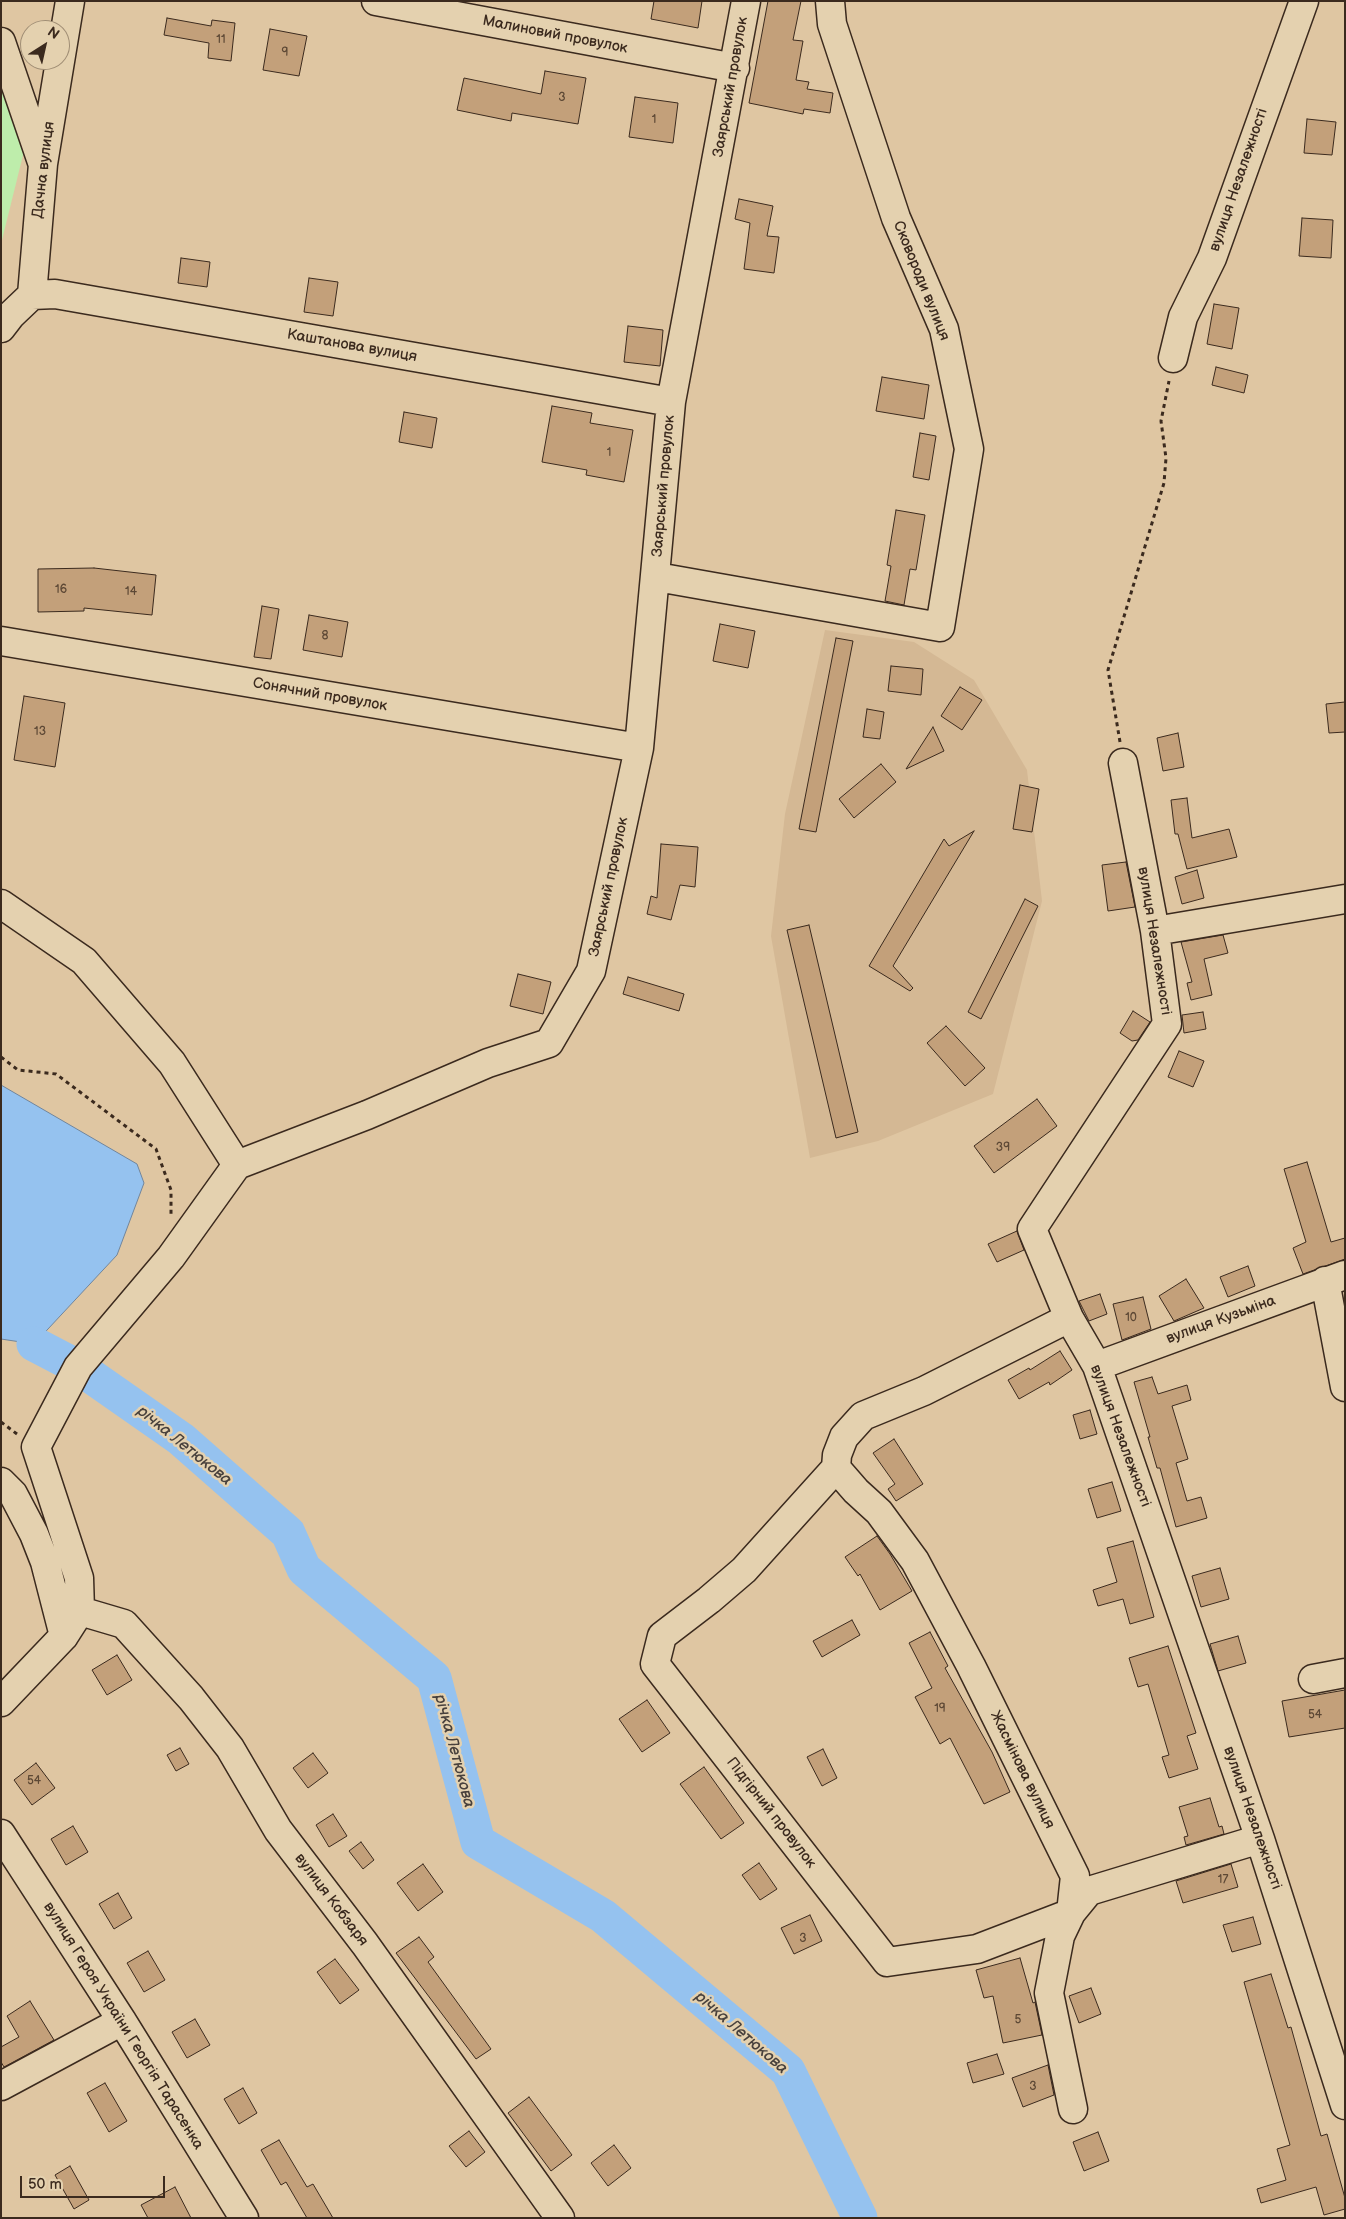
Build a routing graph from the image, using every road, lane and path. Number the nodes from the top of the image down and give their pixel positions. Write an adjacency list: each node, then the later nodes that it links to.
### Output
1 (376, 1): 7 (street, Малиновий провулок)
2 (746, 1): 7 (street, Заярський провулок)
3 (830, 1): 13 (street, Сковороди вулиця)
4 (1304, 1): 11 (street, вулиця Незалежності)
5 (72, 4): 8 (street, Дачна вулиця)
6 (1, 42): 8 (street)
7 (735, 68): 12 (street, Заярський провулок)
8 (43, 164): 9 (street, Дачна вулиця)
9 (32, 295): 10 (street); 12 (street, Каштанова вулиця)
10 (1, 328)
11 (1173, 358): 16 (path)
12 (671, 402): 13 (street, Заярський провулок)
13 (656, 578): 15 (street, Заярський провулок)
14 (1, 642): 15 (street, Сонячний провулок)
15 (639, 748): 21 (street, Заярський провулок)
16 (1123, 763): 19 (street, вулиця Незалежності)
17 (1345, 899): 19 (street)
18 (1, 904): 21 (street)
19 (1155, 930): 24 (street, вулиця Незалежності)
20 (1, 1057): 22 (path)
21 (237, 1164): 29 (street)
22 (171, 1219)
23 (1335, 1278): 25 (street, вулиця Кузьміна); 26 (street)
24 (1069, 1318): 25 (street, вулиця Незалежності); 27 (street)
25 (1097, 1366): 35 (street, вулиця Незалежності)
26 (1345, 1387)
27 (836, 1468): 36 (street, Жасмінова вулиця); 36 (street, Підгірний провулок)
28 (1, 1482): 30 (street)
29 (80, 1611): 30 (street); 42 (street, вулиця Кобзаря)
30 (64, 1636): 33 (street)
31 (1345, 1673): 32 (street)
32 (1313, 1679)
33 (1, 1702)
34 (1, 1834): 37 (street, вулиця Героя України Георгія Тарасенка)
35 (1260, 1839): 36 (street); 39 (street, вулиця Незалежності)
36 (1071, 1913): 40 (street, Жасмінова вулиця)
37 (122, 2021): 38 (street); 41 (street, вулиця Героя України Георгія Тарасенка)
38 (1, 2086)
39 (1345, 2105)
40 (1073, 2109)
41 (244, 2218)
42 (560, 2218)

